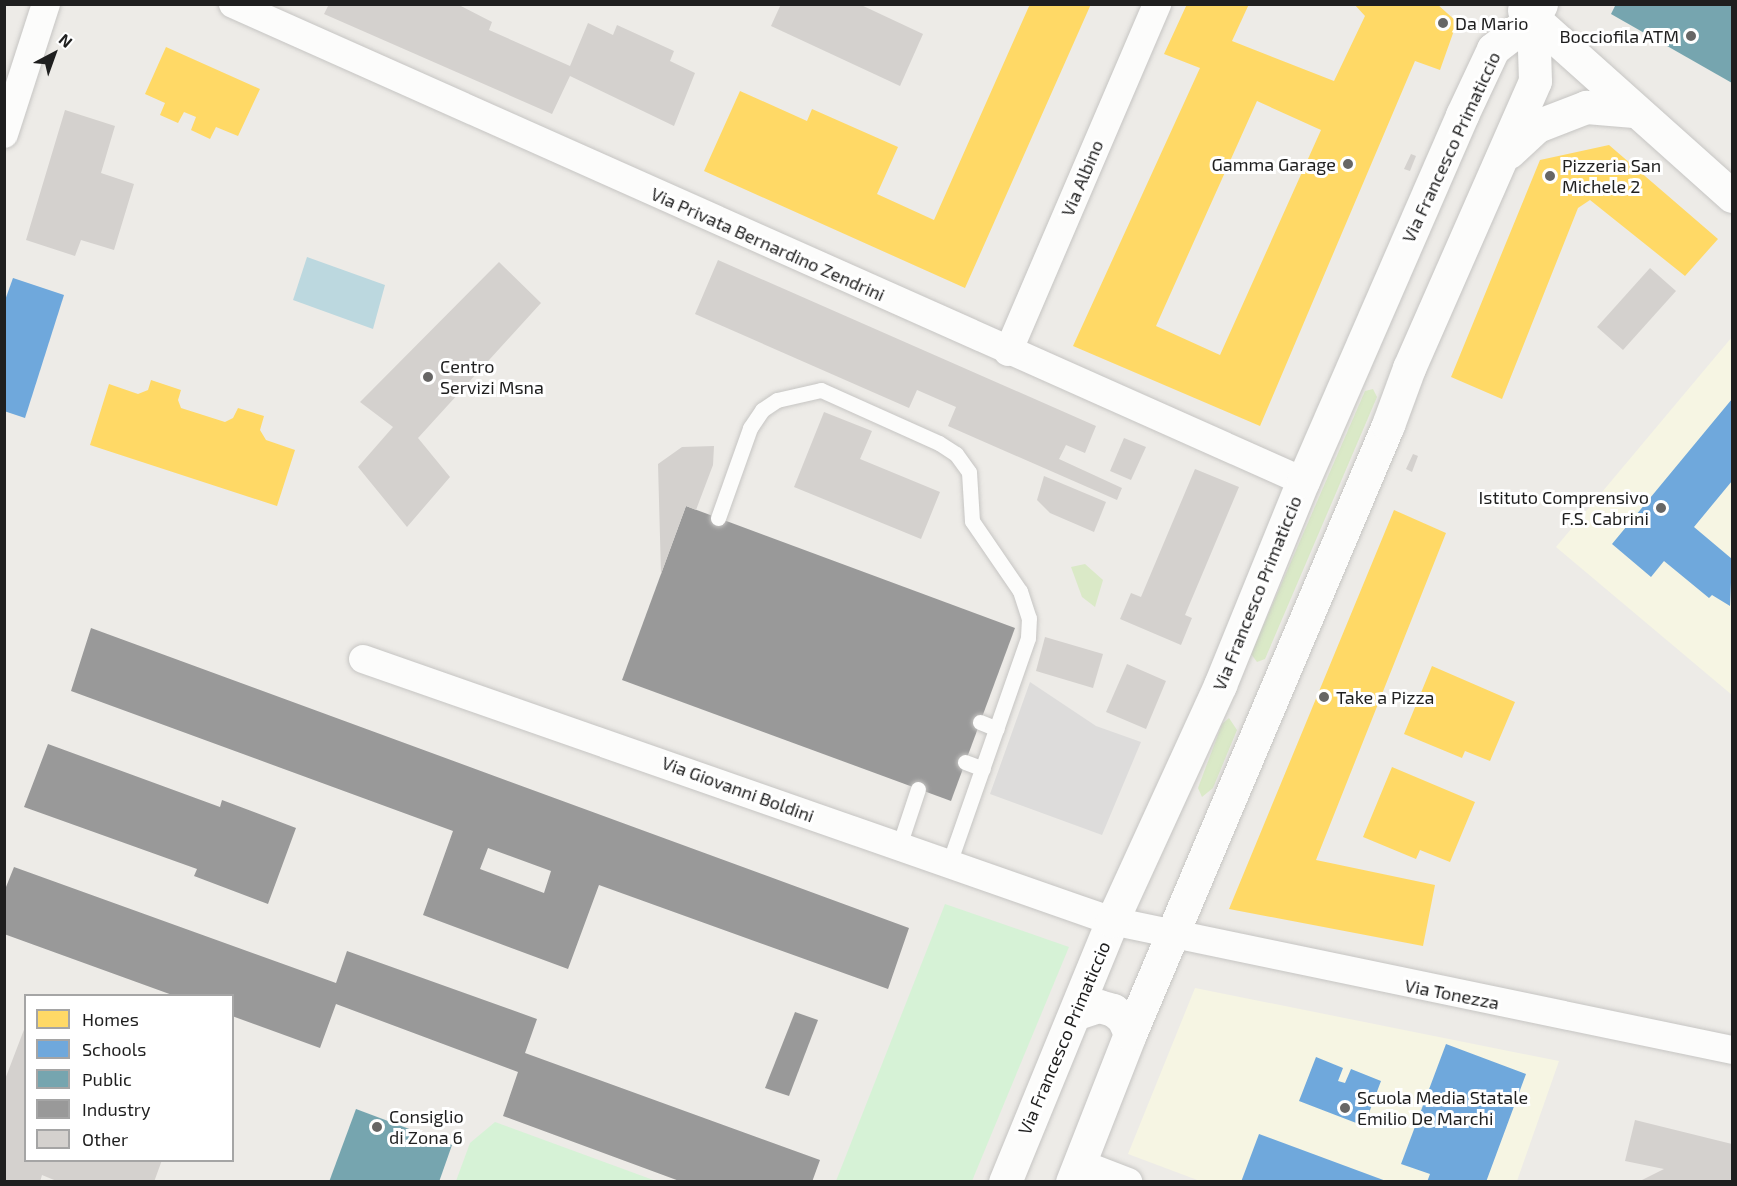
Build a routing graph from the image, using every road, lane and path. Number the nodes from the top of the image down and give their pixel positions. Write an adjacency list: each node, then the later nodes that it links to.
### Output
1 (46, 4): 6 (street)
2 (233, 4): 10 (street, Via Privata Bernardino Zendrini)
3 (1156, 4): 10 (street, Via Albino)
4 (1531, 9): 5 (street); 7 (street); 9 (street, Via Francesco Primaticcio)
5 (1634, 111): 7 (street); 8 (street)
6 (4, 134)
7 (1503, 157): 11 (street)
8 (1732, 196)
9 (1363, 342): 11 (street); 12 (street, Via Francesco Primaticcio)
10 (1008, 352): 12 (street, Via Privata Bernardino Zendrini)
11 (1409, 368): 17 (street)
12 (1303, 481): 14 (street, Via Francesco Primaticcio)
13 (718, 518): 18 (lane)
14 (1231, 657): 17 (street); 19 (street, Via Francesco Primaticcio)
15 (363, 659): 26 (street, Via Giovanni Boldini)
16 (996, 678): 18 (lane)
17 (1279, 680): 22 (street)
18 (1011, 683): 21 (lane)
19 (1210, 708): 22 (street); 28 (street, Via Francesco Primaticcio)
20 (980, 722): 21 (lane)
21 (997, 729): 24 (lane)
22 (1256, 734): 29 (street)
23 (965, 762): 24 (lane)
24 (982, 769): 27 (lane)
25 (918, 789): 26 (lane)
26 (899, 846): 27 (street, Via Giovanni Boldini)
27 (949, 864): 28 (street, Via Giovanni Boldini)
28 (1112, 921): 29 (street, Via Tonezza); 30 (street, Via Francesco Primaticcio)
29 (1172, 935): 31 (street); 32 (street, Via Tonezza)
30 (1077, 1013): 31 (street); 34 (street, Via Francesco Primaticcio)
31 (1130, 1034): 33 (street)
32 (1732, 1050)
33 (1076, 1172): 35 (street)
34 (1005, 1182)
35 (1128, 1182)

